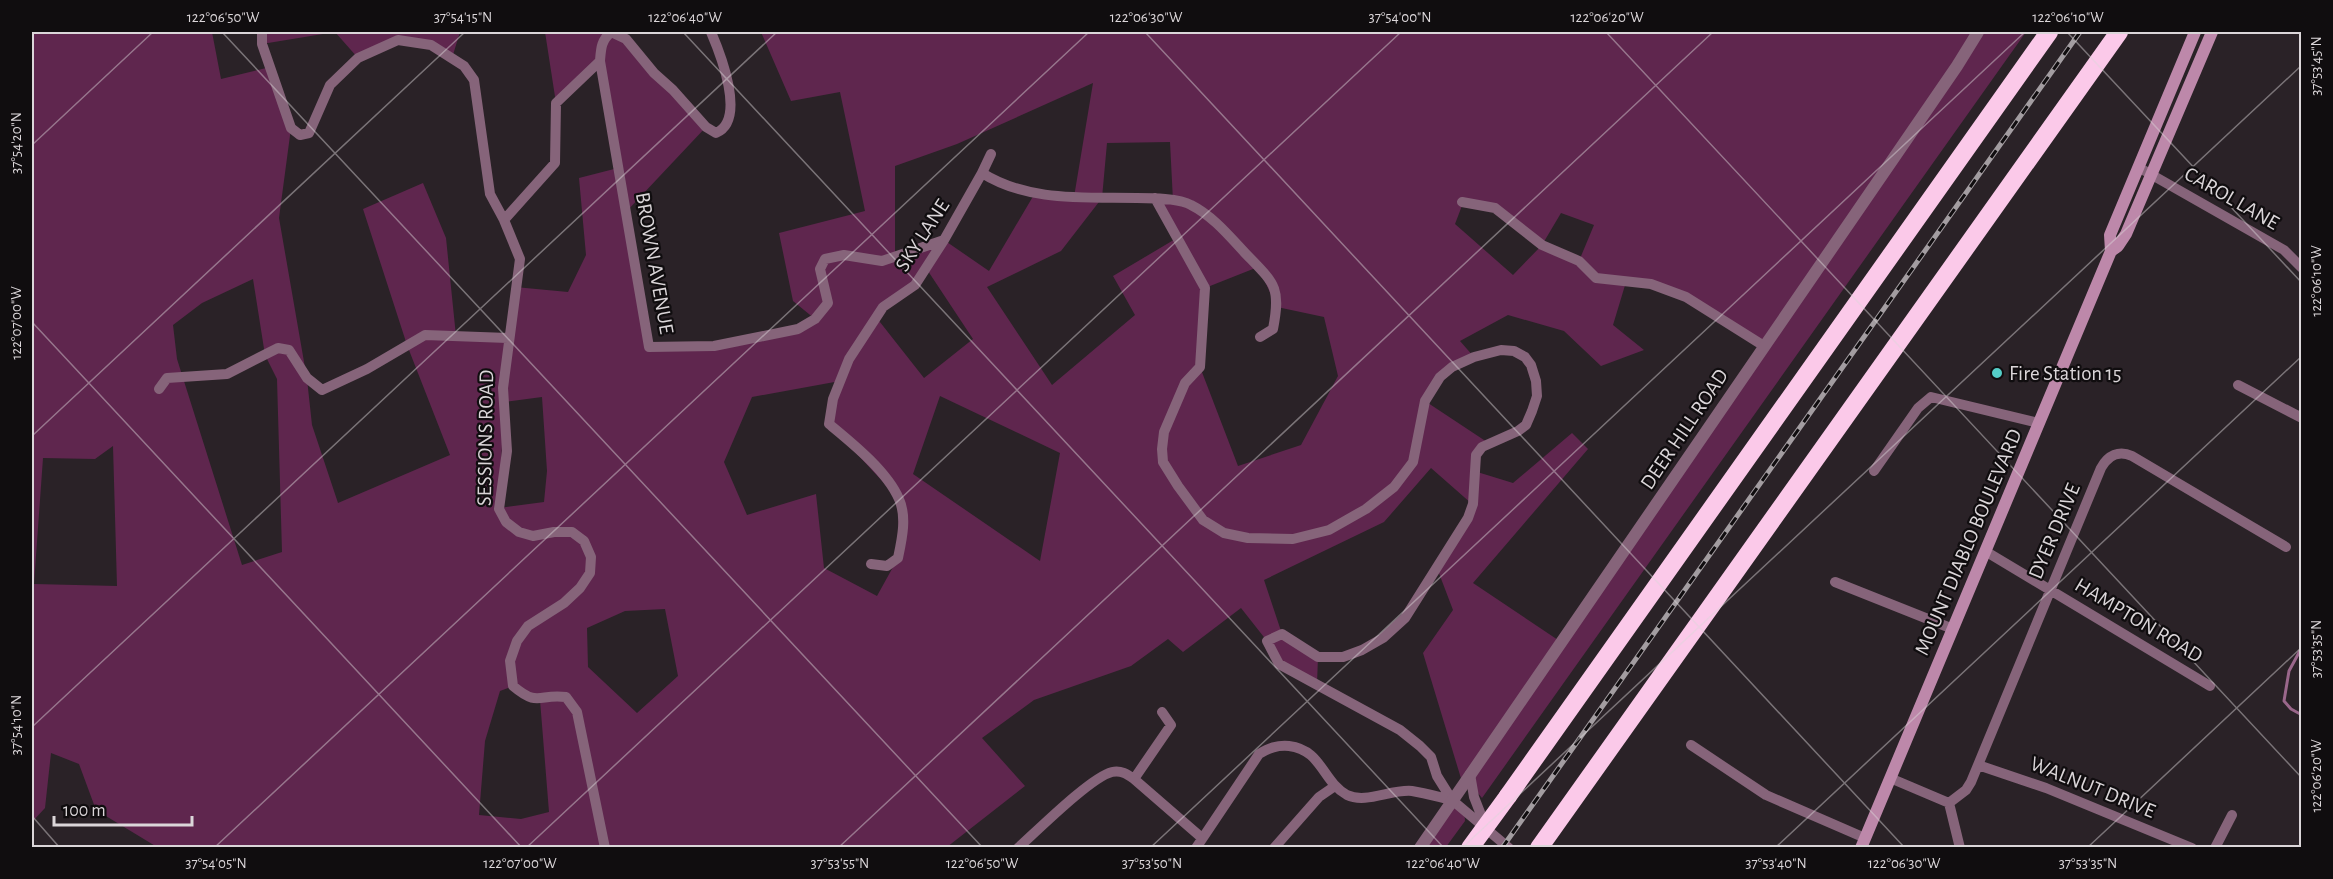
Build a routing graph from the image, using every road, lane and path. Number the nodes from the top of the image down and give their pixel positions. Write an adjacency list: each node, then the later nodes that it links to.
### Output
1 (262, 32): 15 (street)
2 (711, 32): 8 (street)
3 (1978, 32): 21 (street, DEER HILL ROAD)
4 (2049, 32): 51 (highway, bridge)
5 (2119, 32): 53 (highway)
6 (2195, 32): 10 (main road, MOUNT DIABLO BOULEVARD)
7 (2212, 32): 12 (main road, MOUNT DIABLO BOULEVARD)
8 (600, 61): 15 (street); 16 (street, BROWN AVENUE)
9 (991, 154): 11 (street, SKY LANE)
10 (2138, 166): 12 (street, CAROL LANE); 17 (main road, MOUNT DIABLO BOULEVARD)
11 (981, 173): 13 (street); 16 (street, SKY LANE)
12 (2152, 175): 17 (main road, MOUNT DIABLO BOULEVARD); 18 (street, CAROL LANE)
13 (1155, 198): 19 (street); 41 (street)
14 (1462, 202): 21 (street)
15 (504, 220): 20 (street)
16 (944, 240): 29 (street, SKY LANE)
17 (2111, 251): 25 (main road, MOUNT DIABLO BOULEVARD)
18 (2301, 268)
19 (1260, 337)
20 (508, 338): 23 (street); 49 (street, SESSIONS ROAD)
21 (1764, 346): 37 (street, DEER HILL ROAD)
22 (2238, 385): 24 (street)
23 (159, 389)
24 (2301, 418)
25 (2039, 423): 26 (street); 28 (main road, MOUNT DIABLO BOULEVARD)
26 (1874, 471)
27 (2286, 547): 31 (street, DYER DRIVE)
28 (1985, 551): 31 (street, HAMPTON ROAD); 32 (main road, MOUNT DIABLO BOULEVARD)
29 (871, 564)
30 (1835, 582): 32 (street)
31 (2050, 590): 33 (street, HAMPTON ROAD); 36 (street, DYER DRIVE)
32 (1953, 629): 39 (main road, MOUNT DIABLO BOULEVARD)
33 (2210, 686)
34 (1162, 712): 38 (street)
35 (1691, 745): 46 (street)
36 (1978, 765): 42 (street, DYER DRIVE); 55 (street, WALNUT DRIVE)
37 (1470, 774): 41 (street, DEER HILL ROAD); 44 (street)
38 (1134, 778): 45 (street); 48 (street)
39 (1890, 778): 42 (street); 46 (main road, MOUNT DIABLO BOULEVARD)
40 (1335, 786): 41 (street); 45 (street); 47 (street)
41 (1452, 800): 44 (street); 50 (street, DEER HILL ROAD)
42 (1949, 802): 54 (street)
43 (2232, 815): 56 (street)
44 (1487, 828): 52 (street)
45 (1199, 843)
46 (1863, 843)
47 (1278, 846)
48 (1020, 847)
49 (604, 848)
50 (1420, 848)
51 (1470, 848)
52 (1509, 848)
53 (1539, 848)
54 (1960, 848)
55 (2192, 848)
56 (2215, 848)

